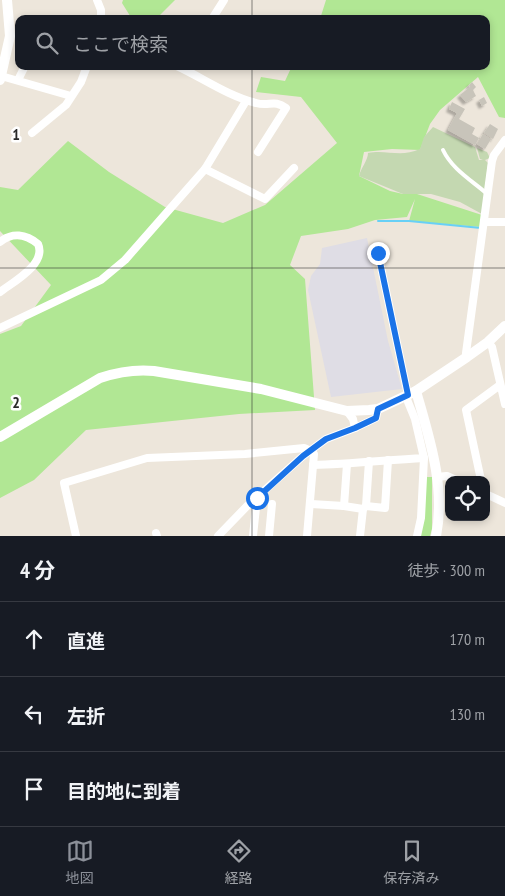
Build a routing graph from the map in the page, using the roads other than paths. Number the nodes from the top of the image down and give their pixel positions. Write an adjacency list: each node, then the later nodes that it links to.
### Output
1 (7, 0): 9 (street)
2 (97, 0): 4 (street)
3 (224, 0): 5 (street)
4 (101, 15)
5 (215, 15)
6 (23, 70): 10 (street)
7 (86, 70): 11 (street)
8 (185, 70): 12 (street)
9 (0, 78): 10 (street)
10 (18, 80): 11 (street)
11 (71, 96): 13 (street)
12 (246, 101): 16 (street); 18 (street)
13 (32, 133)
14 (505, 140): 19 (street)
15 (443, 150): 19 (lane)
16 (258, 152)
17 (294, 168): 18 (street)
18 (205, 169): 26 (street)
19 (488, 195): 20 (street)
20 (485, 222): 21 (street); 28 (street)
21 (505, 222)
22 (0, 242): 24 (street)
23 (378, 253): 30 (street)
24 (0, 292)
25 (505, 326): 27 (street)
26 (0, 328)
27 (488, 342): 28 (street); 29 (street)
28 (467, 357): 30 (street)
29 (500, 386): 31 (street); 43 (street)
30 (410, 394): 32 (street); 37 (street); 44 (street)
31 (505, 404)
32 (378, 409): 33 (street); 34 (street)
33 (347, 411): 34 (street); 35 (street)
34 (355, 428): 36 (street)
35 (0, 437)
36 (311, 451): 41 (street); 46 (street); 52 (street)
37 (424, 458): 38 (street); 58 (street)
38 (388, 460): 39 (street); 51 (street)
39 (369, 461): 40 (street); 51 (street)
40 (347, 464): 41 (street); 50 (street)
41 (313, 465): 49 (street)
42 (445, 476): 44 (street)
43 (480, 476)
44 (436, 477): 59 (street)
45 (490, 496): 47 (street)
46 (257, 498): 53 (street); 54 (street)
47 (505, 503)
48 (272, 504): 55 (street)
49 (311, 504): 50 (street); 56 (street)
50 (344, 506): 51 (street)
51 (364, 507): 57 (street)
52 (76, 536)
53 (218, 536)
54 (253, 536)
55 (269, 536)
56 (308, 536)
57 (360, 536)
58 (417, 536)
59 (436, 536)

